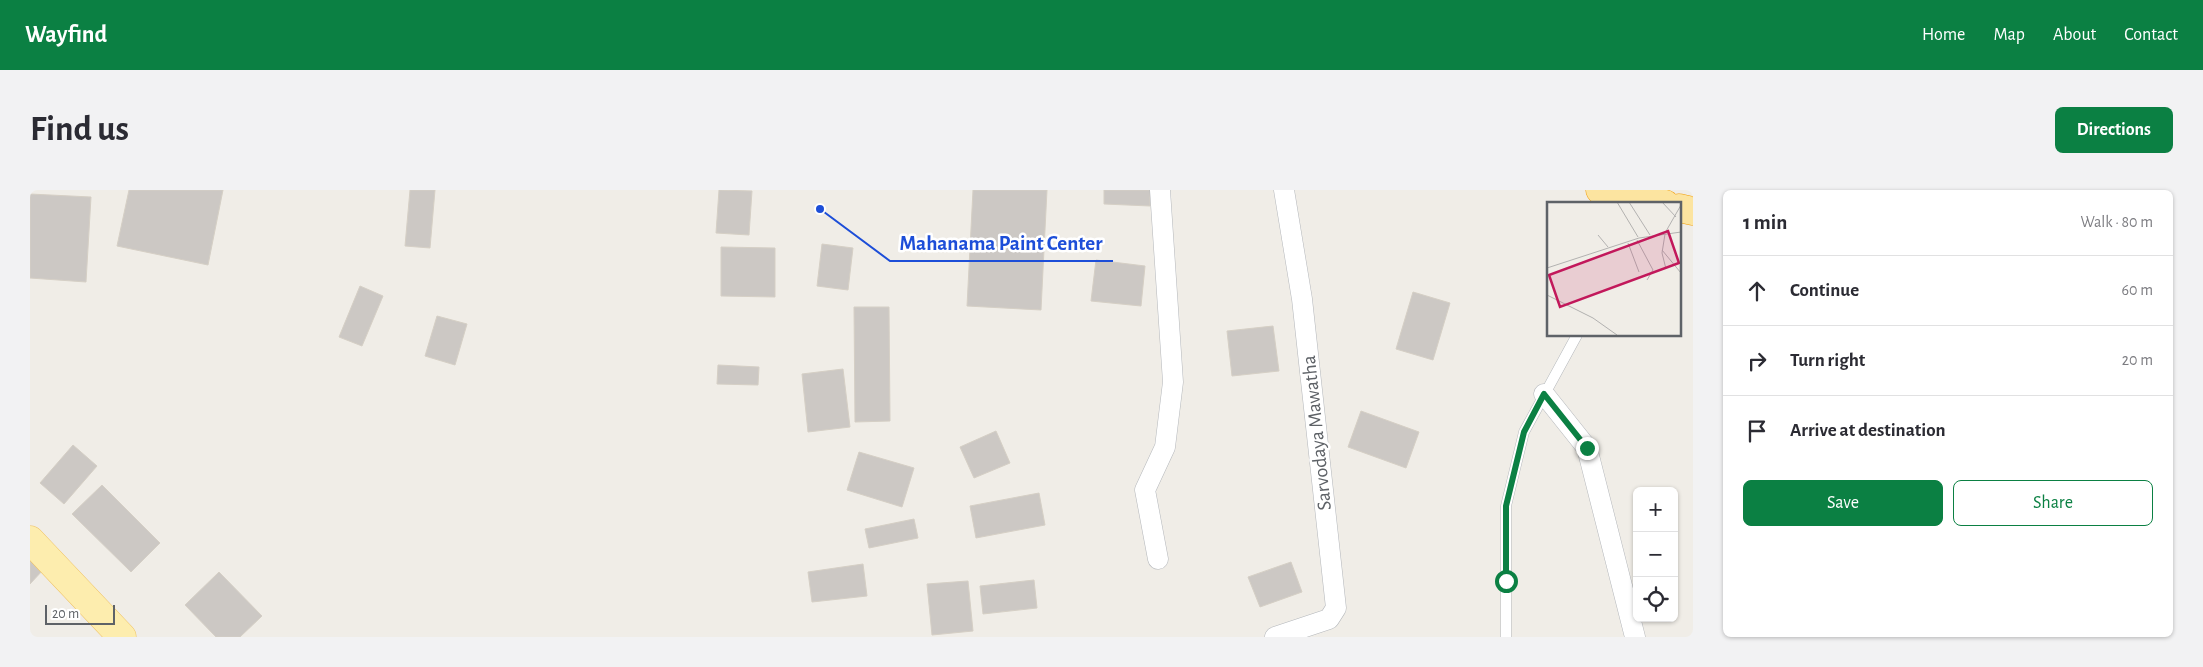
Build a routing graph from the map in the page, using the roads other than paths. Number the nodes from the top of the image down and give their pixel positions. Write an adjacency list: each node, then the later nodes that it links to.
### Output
1 (1160, 190): 10 (street)
2 (1284, 190): 12 (street, Sarvodaya Mawatha)
3 (1600, 190): 4 (highway)
4 (1661, 201)
5 (1680, 207): 6 (highway)
6 (1693, 211)
7 (1575, 336): 8 (lane)
8 (1544, 394): 13 (lane); 14 (street)
9 (30, 540): 11 (main road)
10 (1158, 559)
11 (122, 637)
12 (1275, 637)
13 (1506, 637)
14 (1635, 637)

